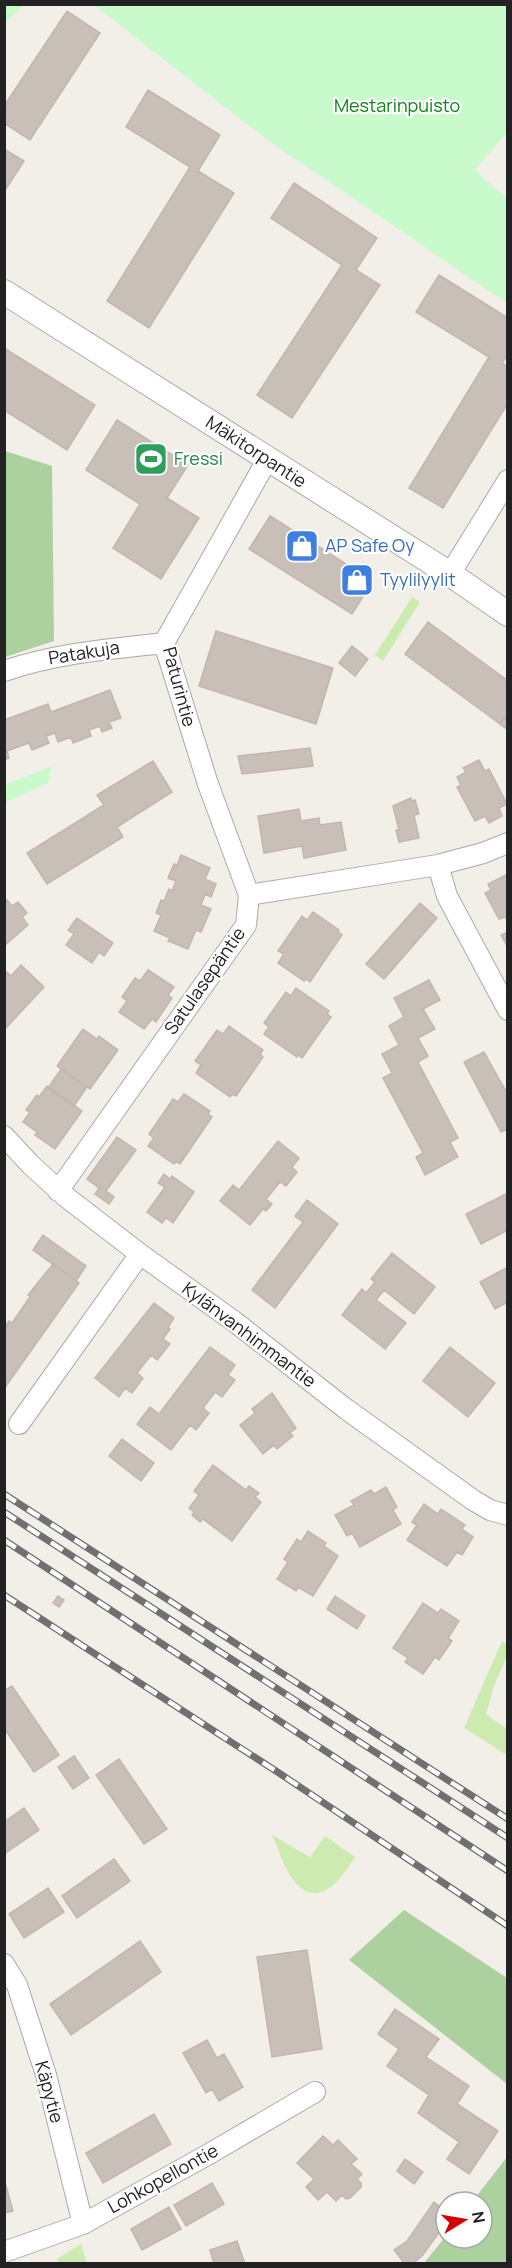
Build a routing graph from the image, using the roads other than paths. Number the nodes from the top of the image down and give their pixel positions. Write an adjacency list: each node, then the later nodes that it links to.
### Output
1 (4, 292): 2 (street, Mäkitorpantie)
2 (267, 460): 4 (street, Mäkitorpantie); 6 (street, Paturintie)
3 (507, 480): 4 (street)
4 (450, 574): 5 (street, Mäkitorpantie)
5 (507, 614)
6 (164, 642): 7 (street, Patakuja); 10 (street, Paturintie)
7 (4, 671)
8 (507, 843): 9 (street)
9 (438, 865): 10 (street); 11 (street)
10 (249, 895): 13 (street, Satulasepäntie)
11 (507, 1010)
12 (4, 1136): 13 (street, Kylänvanhimmantie)
13 (58, 1191): 14 (street, Kylänvanhimmantie)
14 (140, 1254): 15 (street); 16 (street, Kylänvanhimmantie)
15 (19, 1424)
16 (507, 1515)
17 (4, 1964): 19 (street, Käpytie)
18 (315, 2092): 19 (street, Lohkopellontie)
19 (83, 2223): 20 (street, Lohkopellontie)
20 (4, 2252)

